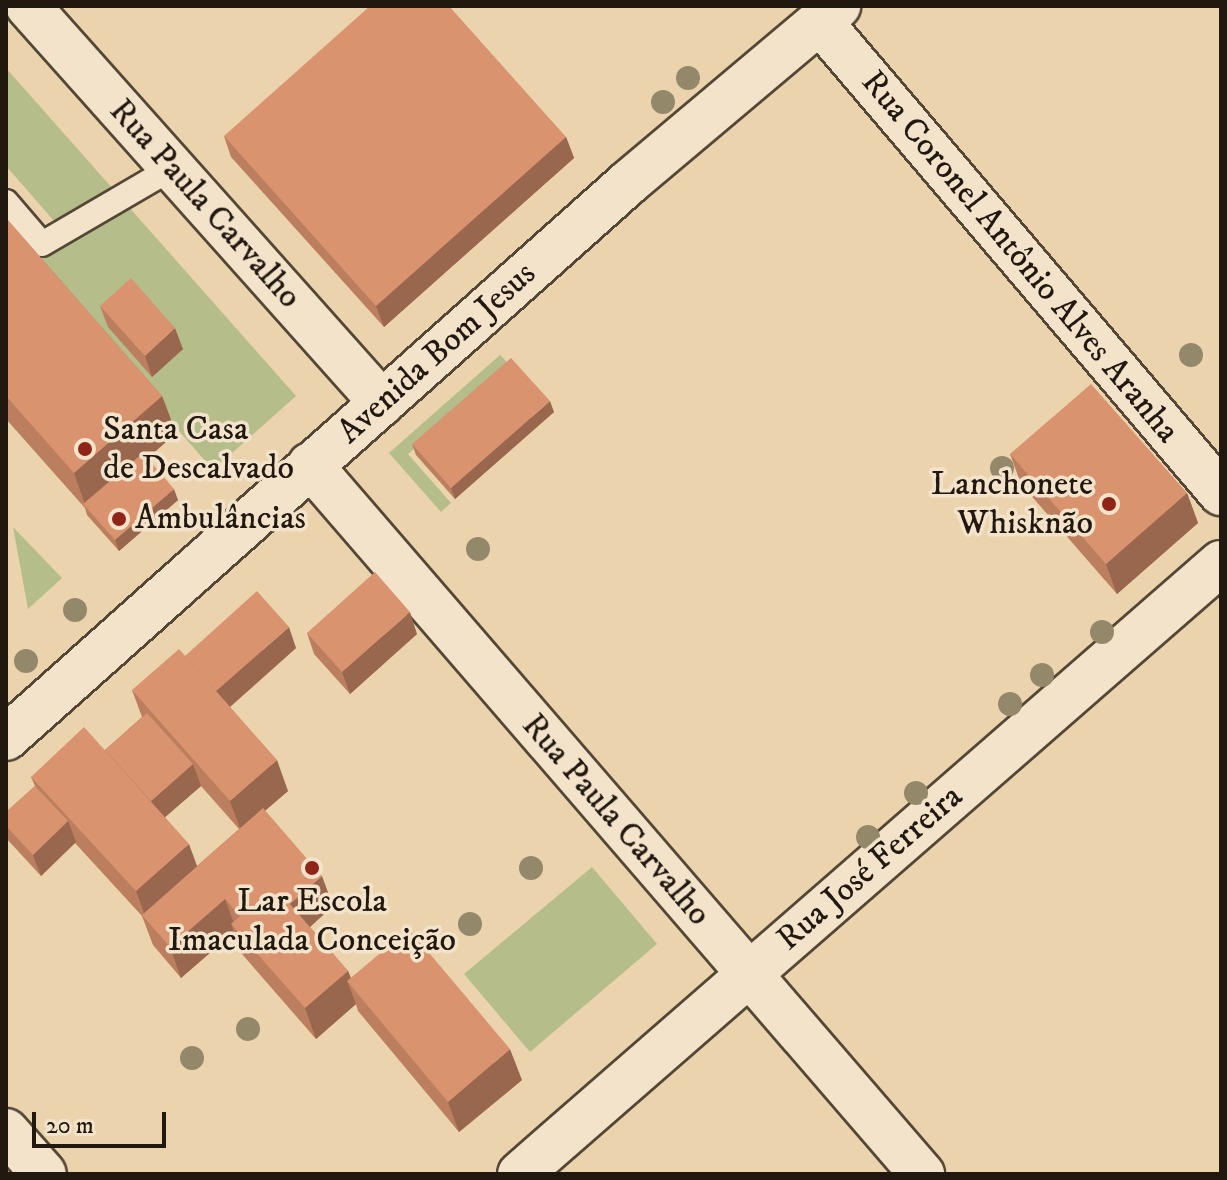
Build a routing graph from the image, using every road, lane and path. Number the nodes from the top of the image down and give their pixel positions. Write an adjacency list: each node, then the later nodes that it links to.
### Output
1 (28, 6): 3 (street, Rua Paula Carvalho)
2 (829, 14): 5 (street, Avenida Bom Jesus); 7 (street, Rua Coronel Antônio Alves Aranha)
3 (172, 168): 4 (lane); 5 (street, Rua Paula Carvalho)
4 (6, 202)
5 (382, 403): 6 (street, Avenida Bom Jesus)
6 (310, 465): 9 (street, Avenida Bom Jesus); 10 (street, Rua Paula Carvalho)
7 (1221, 493)
8 (1221, 563): 10 (street, Rua José Ferreira)
9 (6, 738)
10 (750, 973): 13 (street, Rua José Ferreira); 14 (street, Rua Paula Carvalho)
11 (6, 1131): 12 (street)
12 (44, 1174)
13 (520, 1174)
14 (922, 1174)

